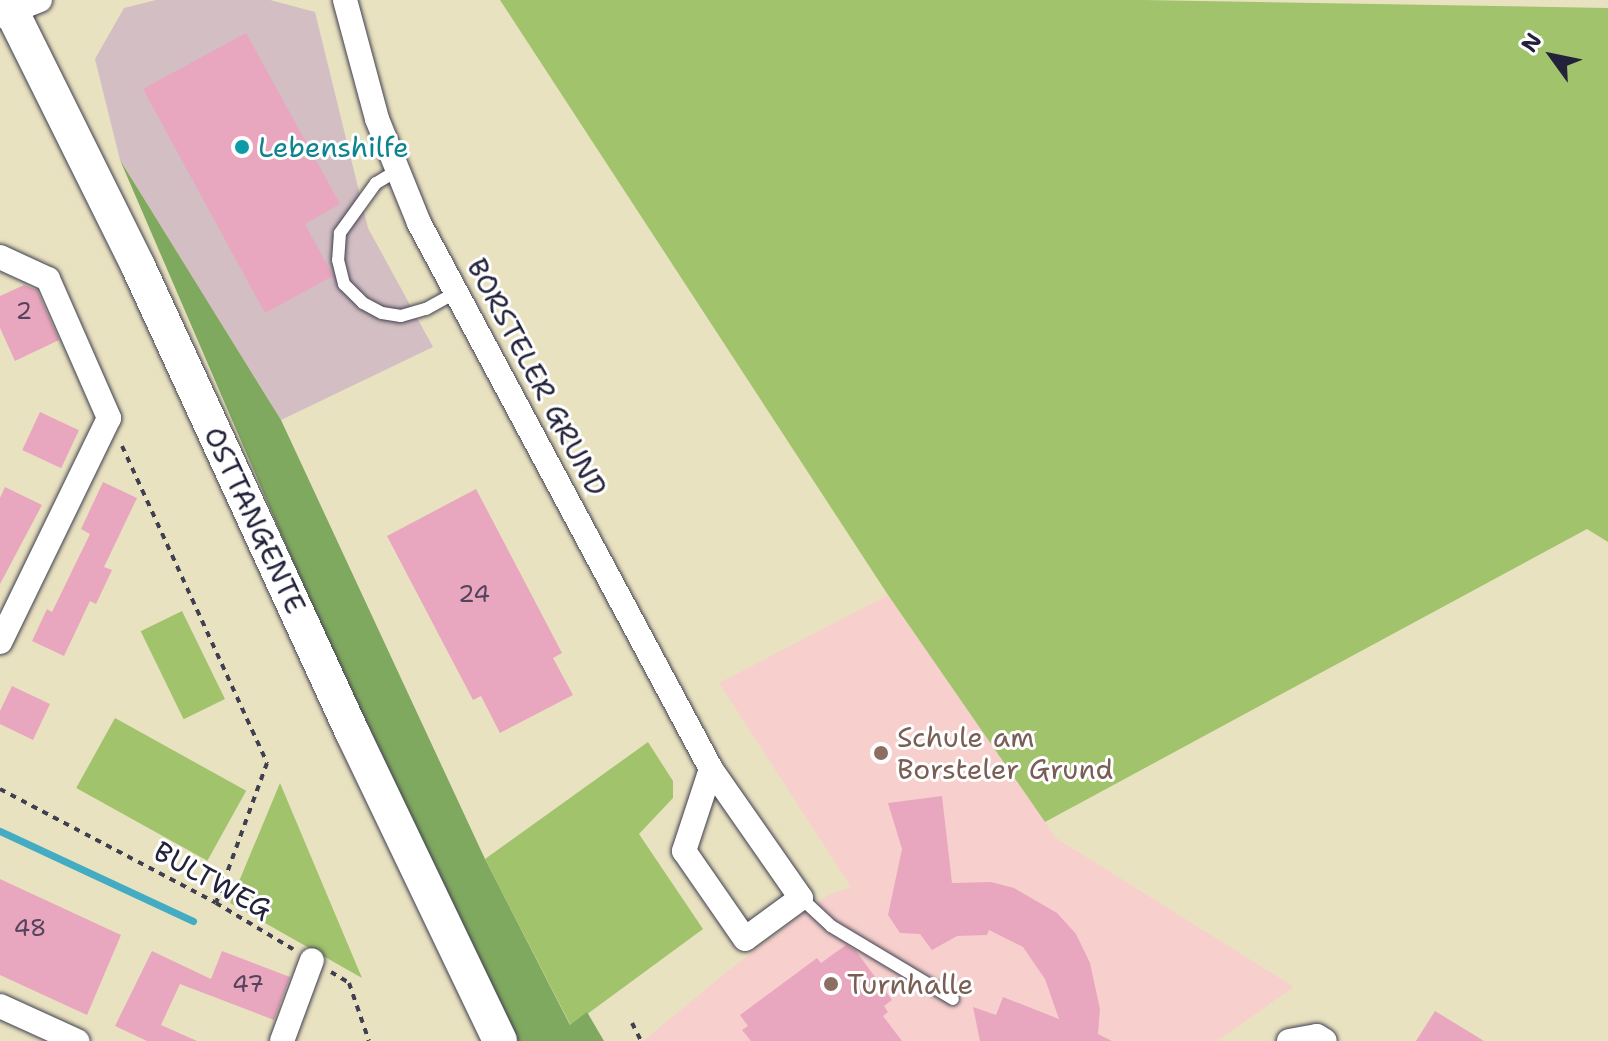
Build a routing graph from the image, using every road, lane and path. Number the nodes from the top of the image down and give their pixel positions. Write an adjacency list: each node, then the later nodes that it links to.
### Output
1 (345, 0): 3 (street, BORSTELER GRUND)
2 (15, 6): 19 (main road, OSTTANGENTE)
3 (398, 170): 5 (street, BORSTELER GRUND); 5 (lane)
4 (0, 257): 6 (street)
5 (457, 292): 8 (street, BORSTELER GRUND)
6 (109, 418): 7 (street); 11 (path)
7 (0, 642)
8 (711, 769): 10 (street, BORSTELER GRUND); 10 (street)
9 (0, 789): 11 (path, BULTWEG)
10 (801, 898): 13 (lane)
11 (216, 903): 12 (path, BULTWEG)
12 (312, 960): 17 (street); 18 (path, BULTWEG)
13 (953, 999)
14 (0, 1006): 16 (street)
15 (632, 1023): 20 (path)
16 (77, 1041)
17 (282, 1041)
18 (369, 1041)
19 (500, 1041)
20 (641, 1041)
21 (1289, 1041): 22 (street)
22 (1325, 1041)

